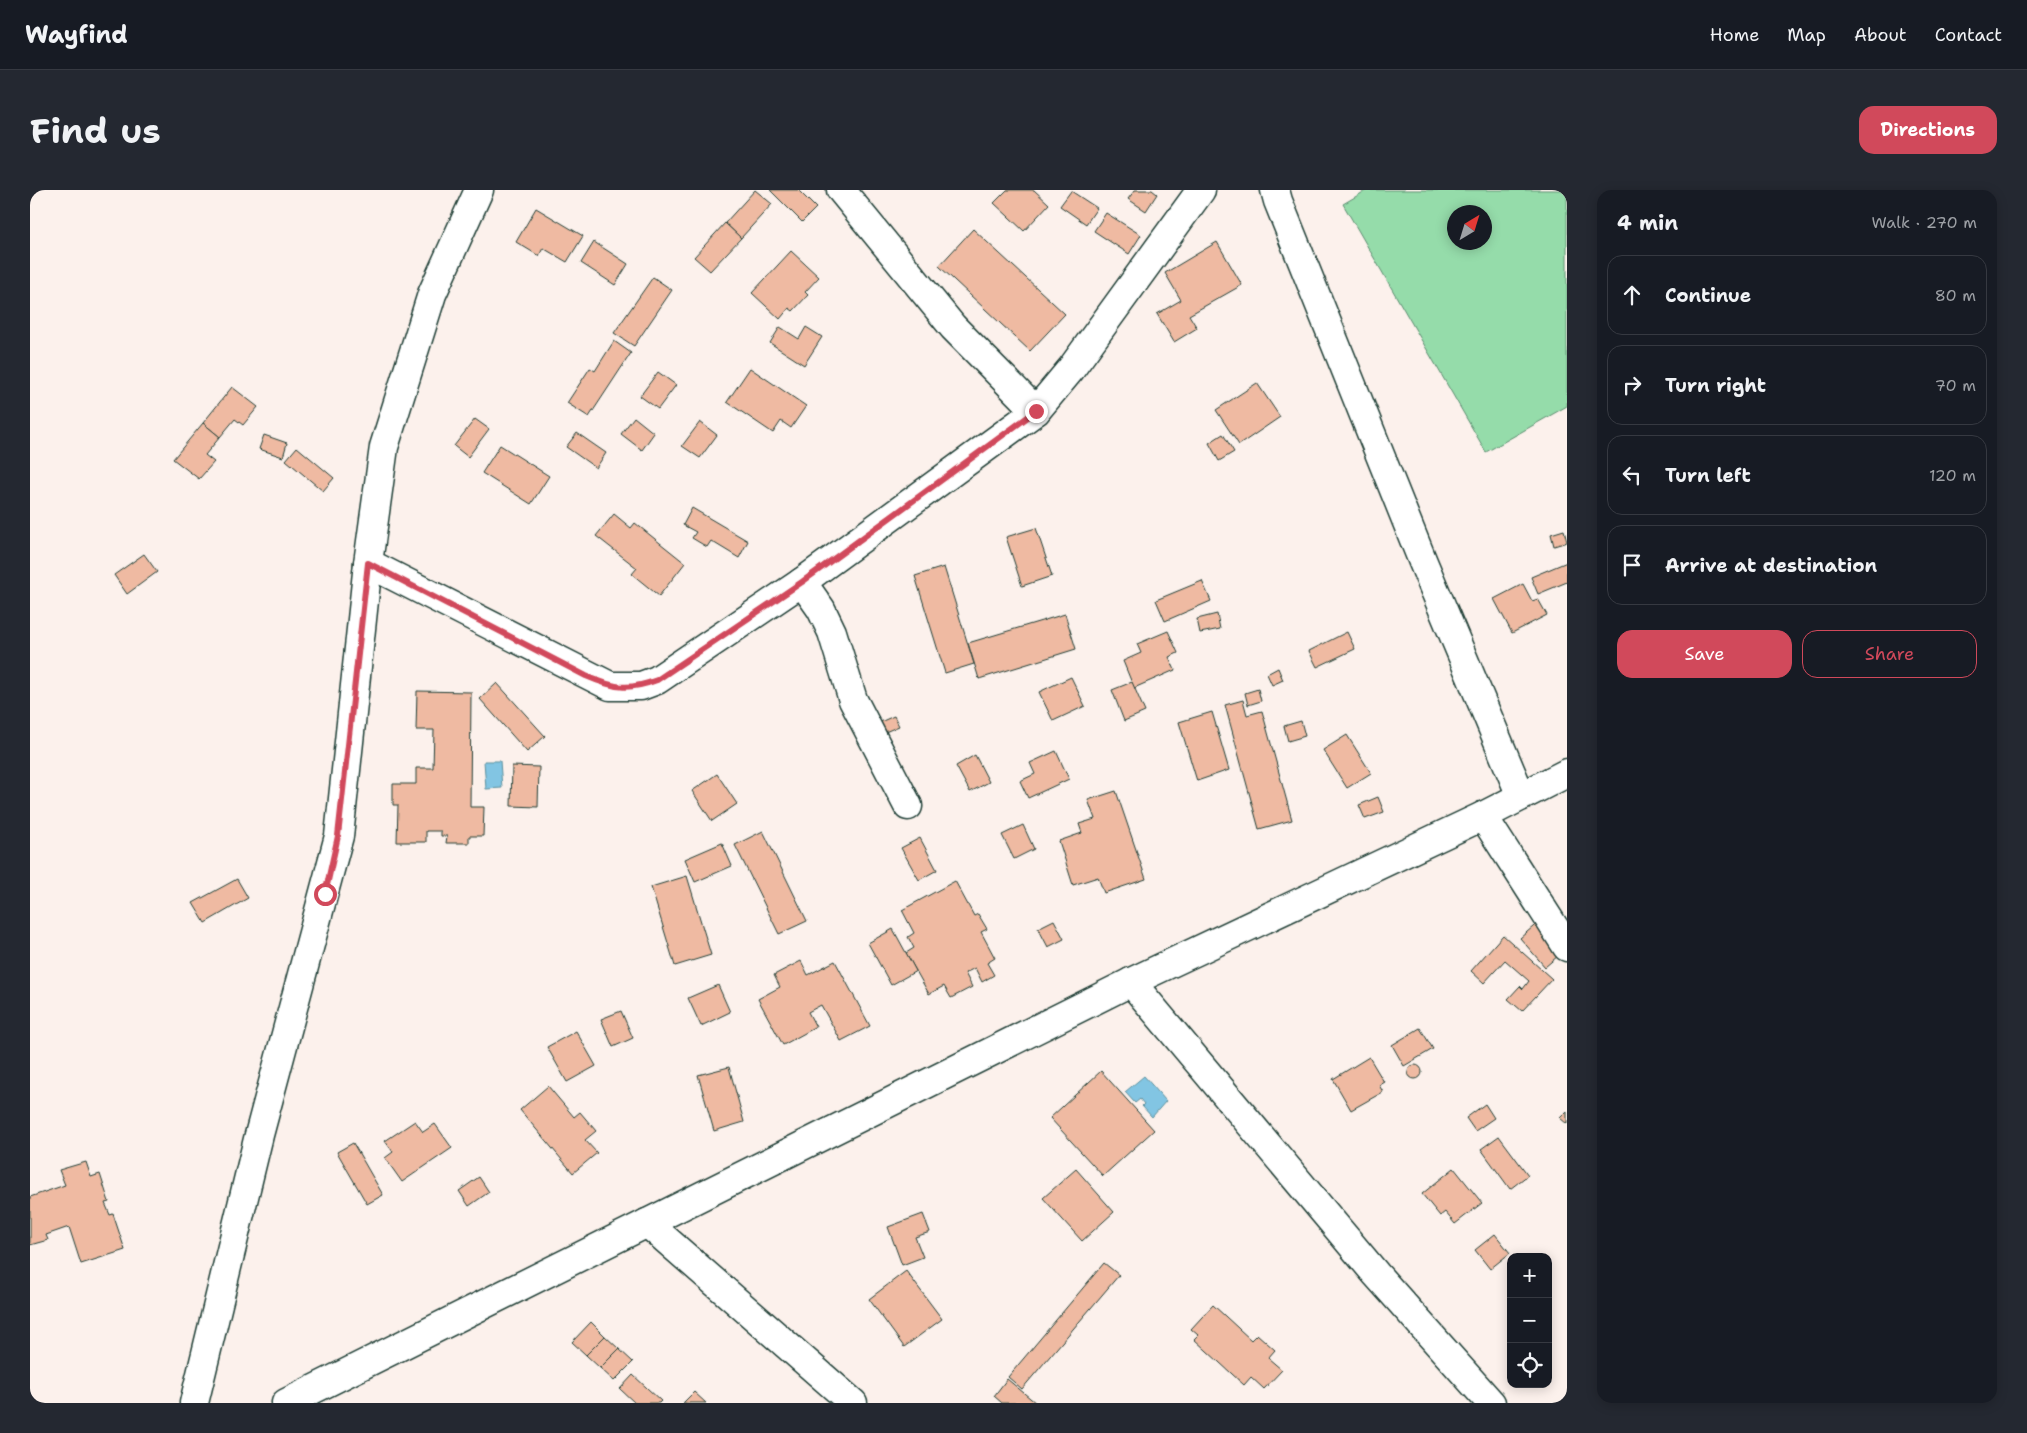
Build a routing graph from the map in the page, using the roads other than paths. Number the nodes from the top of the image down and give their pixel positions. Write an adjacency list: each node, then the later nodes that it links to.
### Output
1 (479, 190): 6 (street)
2 (841, 190): 5 (street)
3 (1200, 190): 5 (street)
4 (1275, 190): 9 (street)
5 (1036, 411): 7 (street)
6 (368, 563): 7 (street); 16 (street)
7 (802, 582): 10 (street)
8 (1567, 773): 9 (street)
9 (1521, 796): 11 (street)
10 (908, 806)
11 (1483, 816): 12 (street); 13 (street)
12 (1567, 946)
13 (1131, 982): 14 (street); 18 (street)
14 (647, 1223): 15 (street); 17 (street)
15 (299, 1400)
16 (194, 1403)
17 (853, 1403)
18 (1491, 1403)

